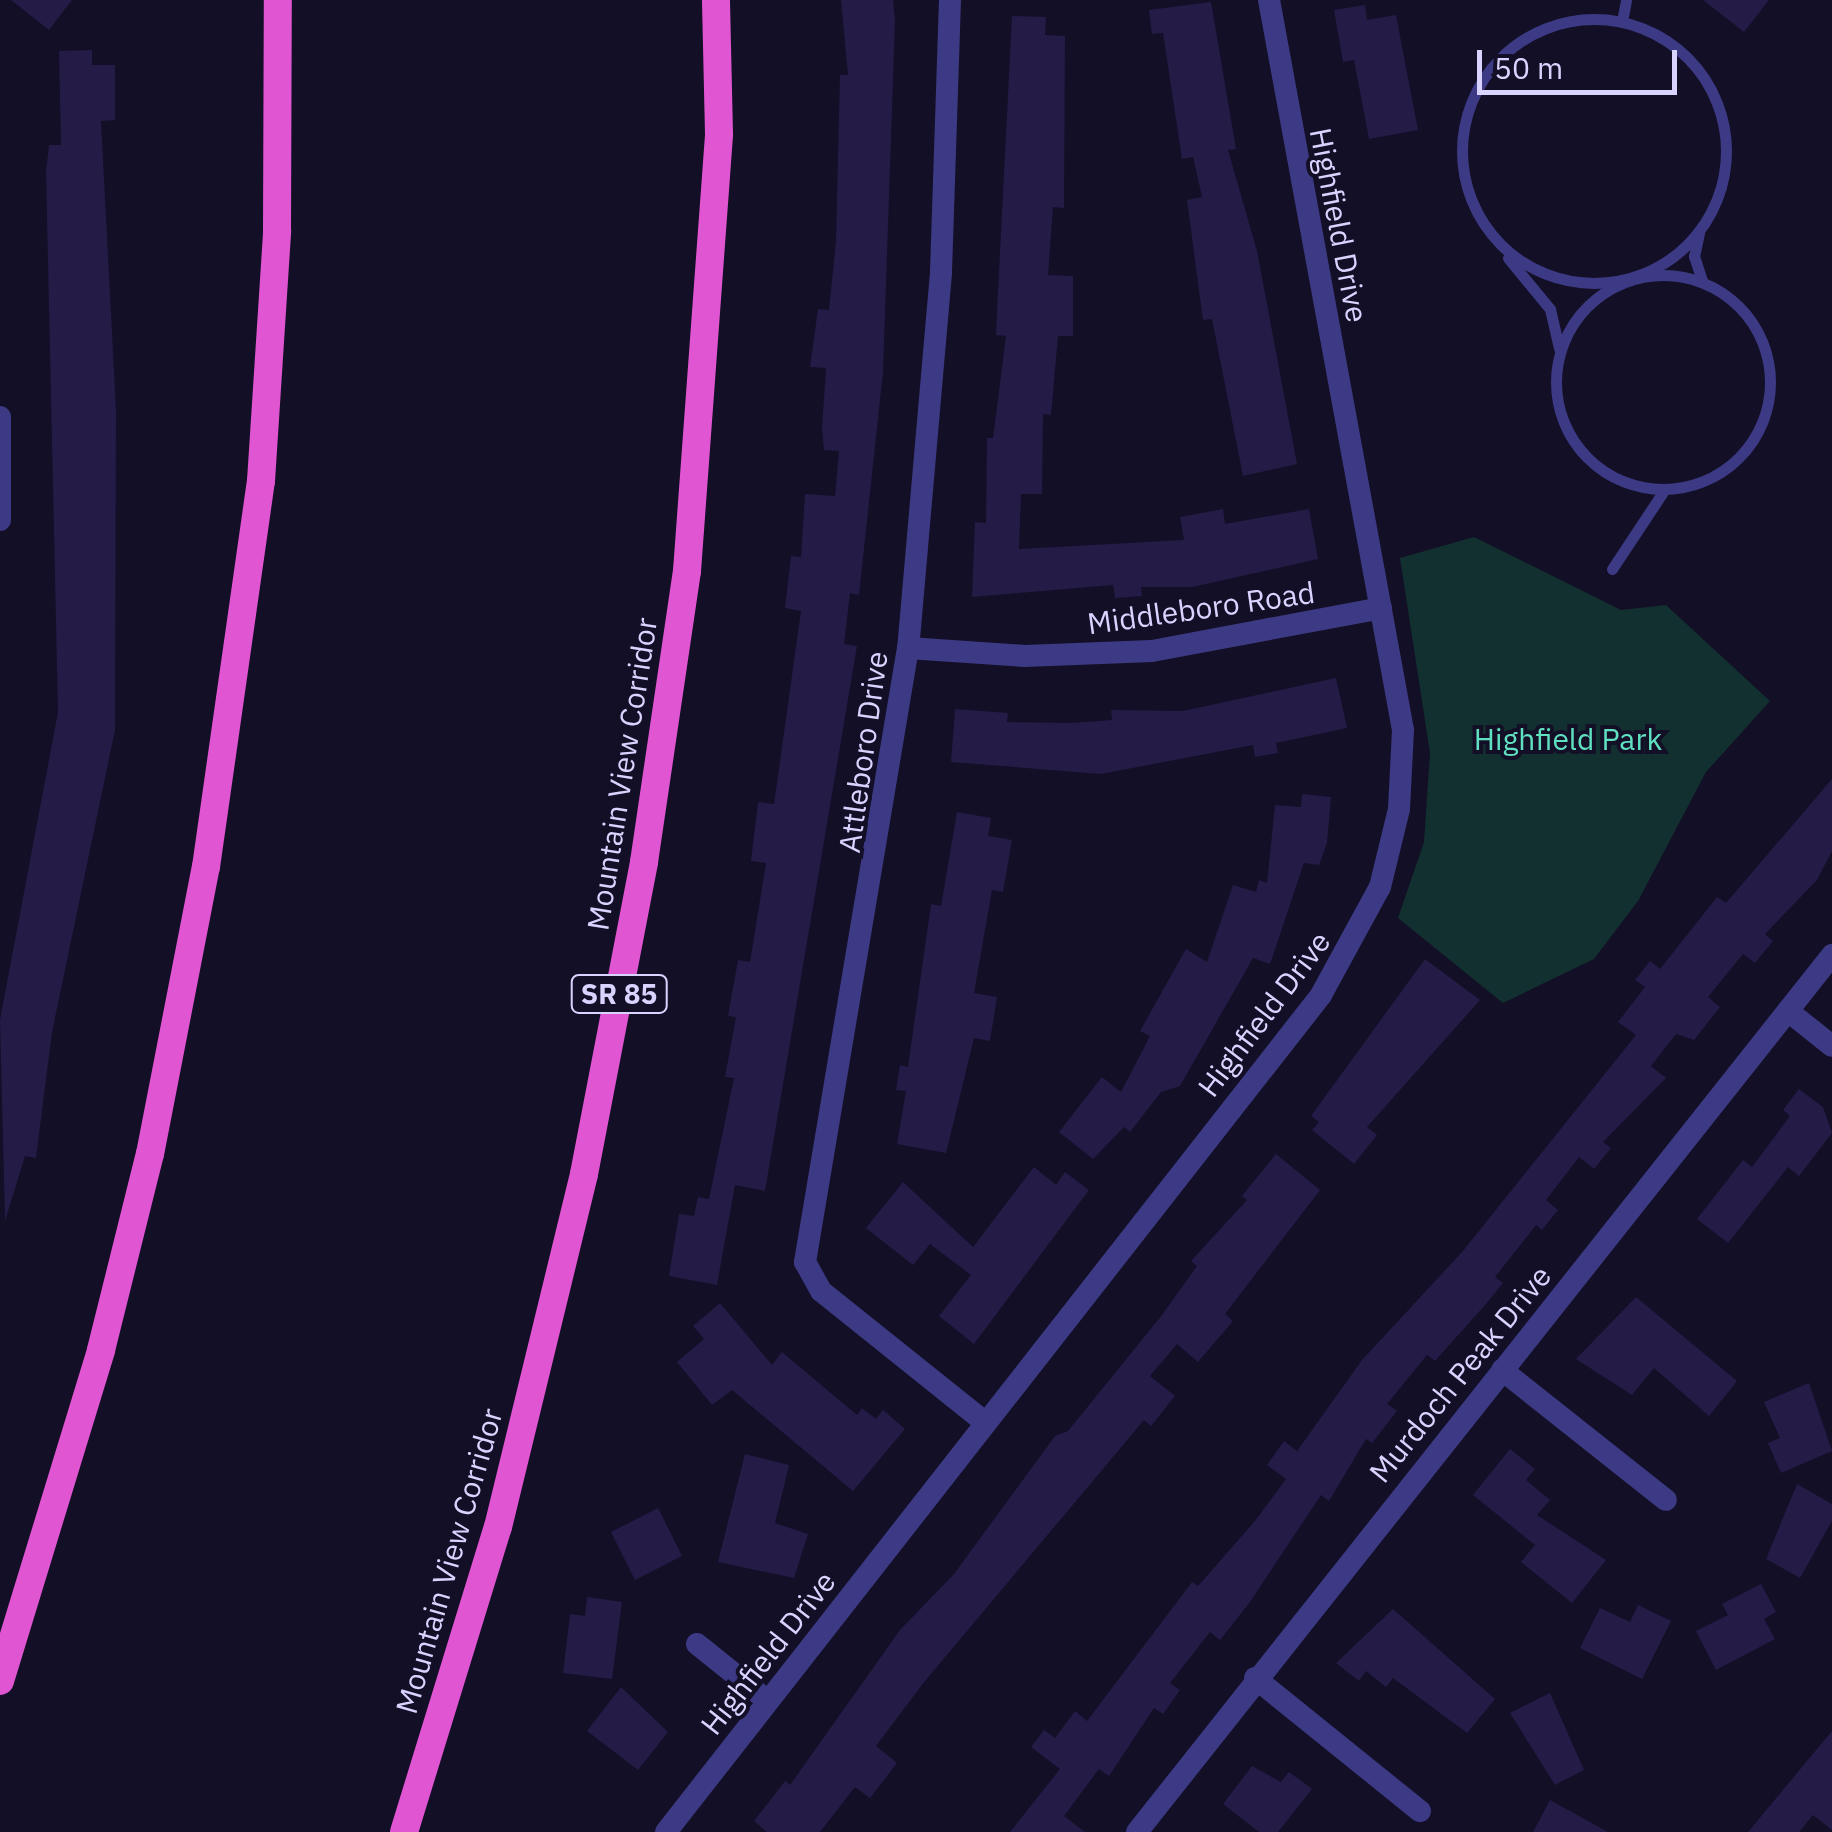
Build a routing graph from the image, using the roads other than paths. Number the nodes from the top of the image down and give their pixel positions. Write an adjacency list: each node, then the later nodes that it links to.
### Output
1 (278, 0): 26 (highway)
2 (716, 0): 29 (highway, Mountain View Corridor / SR 85)
3 (950, 0): 17 (street, Attleboro Drive)
4 (1268, 0): 16 (street, Highfield Drive)
5 (1626, 0): 6 (lane)
6 (1622, 22): 7 (lane); 8 (lane)
7 (1700, 230): 9 (lane); 10 (lane)
8 (1493, 240): 9 (lane); 11 (lane)
9 (1632, 279): 10 (lane); 11 (lane)
10 (1702, 282): 13 (lane)
11 (1560, 352): 13 (lane)
12 (0, 417): 14 (street)
13 (1664, 492): 15 (lane)
14 (0, 520)
15 (1612, 569)
16 (1381, 608): 17 (street, Middleboro Road); 22 (street, Highfield Drive)
17 (908, 648): 22 (street, Attleboro Drive)
18 (1832, 955): 19 (street, Murdoch Peak Drive)
19 (1788, 1011): 20 (street); 21 (street, Murdoch Peak Drive)
20 (1832, 1046)
21 (1502, 1370): 23 (street); 25 (street, Murdoch Peak Drive)
22 (986, 1423): 27 (street, Highfield Drive)
23 (1666, 1500)
24 (697, 1644): 27 (street)
25 (1255, 1678): 28 (street); 31 (street, Murdoch Peak Drive)
26 (0, 1681)
27 (768, 1701): 30 (street, Highfield Drive)
28 (1420, 1811)
29 (404, 1832)
30 (666, 1832)
31 (1137, 1832)

